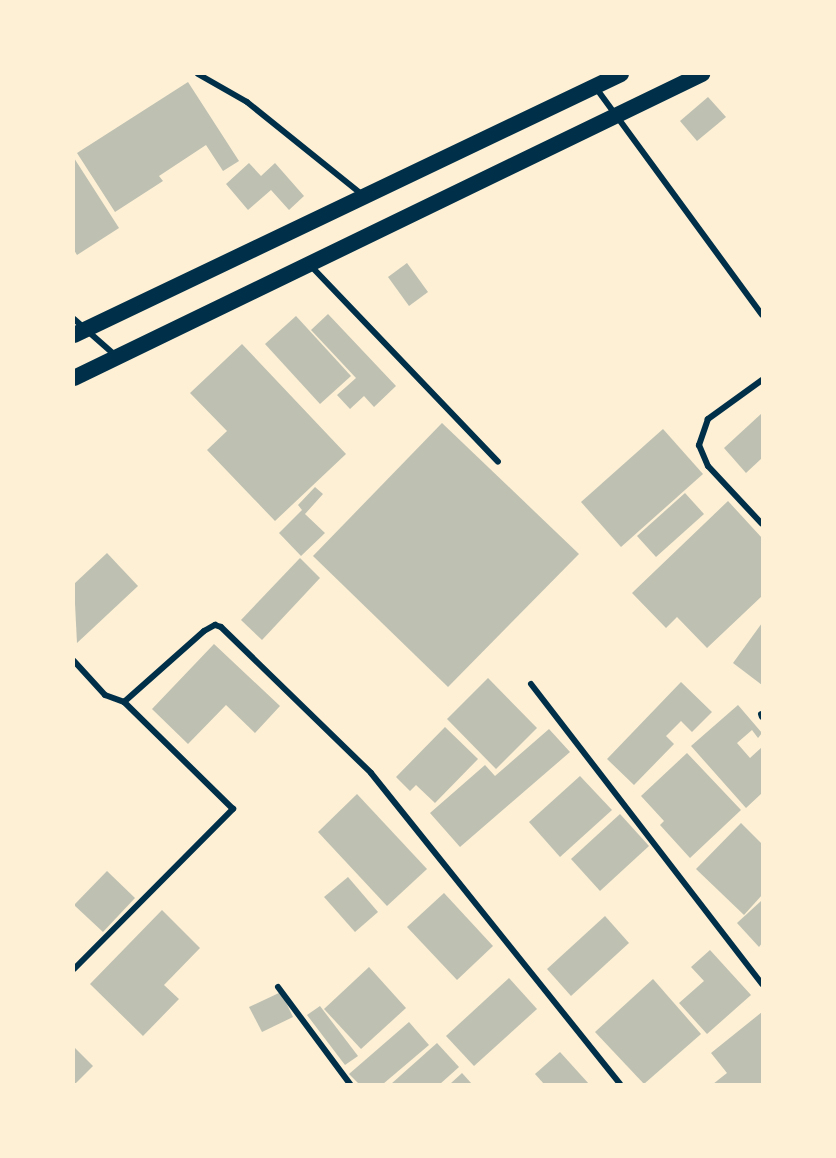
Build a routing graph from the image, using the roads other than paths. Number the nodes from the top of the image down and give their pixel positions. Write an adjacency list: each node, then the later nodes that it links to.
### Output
1 (198, 74): 6 (street)
2 (621, 74): 4 (highway)
3 (702, 74): 5 (highway)
4 (596, 86): 5 (street); 6 (highway)
5 (617, 118): 7 (highway); 8 (street)
6 (367, 198): 9 (highway)
7 (309, 264): 10 (highway); 13 (street)
8 (762, 315)
9 (77, 328): 10 (street)
10 (117, 356): 11 (highway)
11 (74, 378)
12 (762, 380): 14 (street)
13 (498, 462)
14 (762, 524)
15 (74, 661): 17 (street)
16 (531, 684): 19 (street)
17 (124, 702): 18 (street); 22 (street)
18 (74, 969)
19 (762, 984)
20 (279, 987): 21 (street)
21 (350, 1084)
22 (620, 1084)

